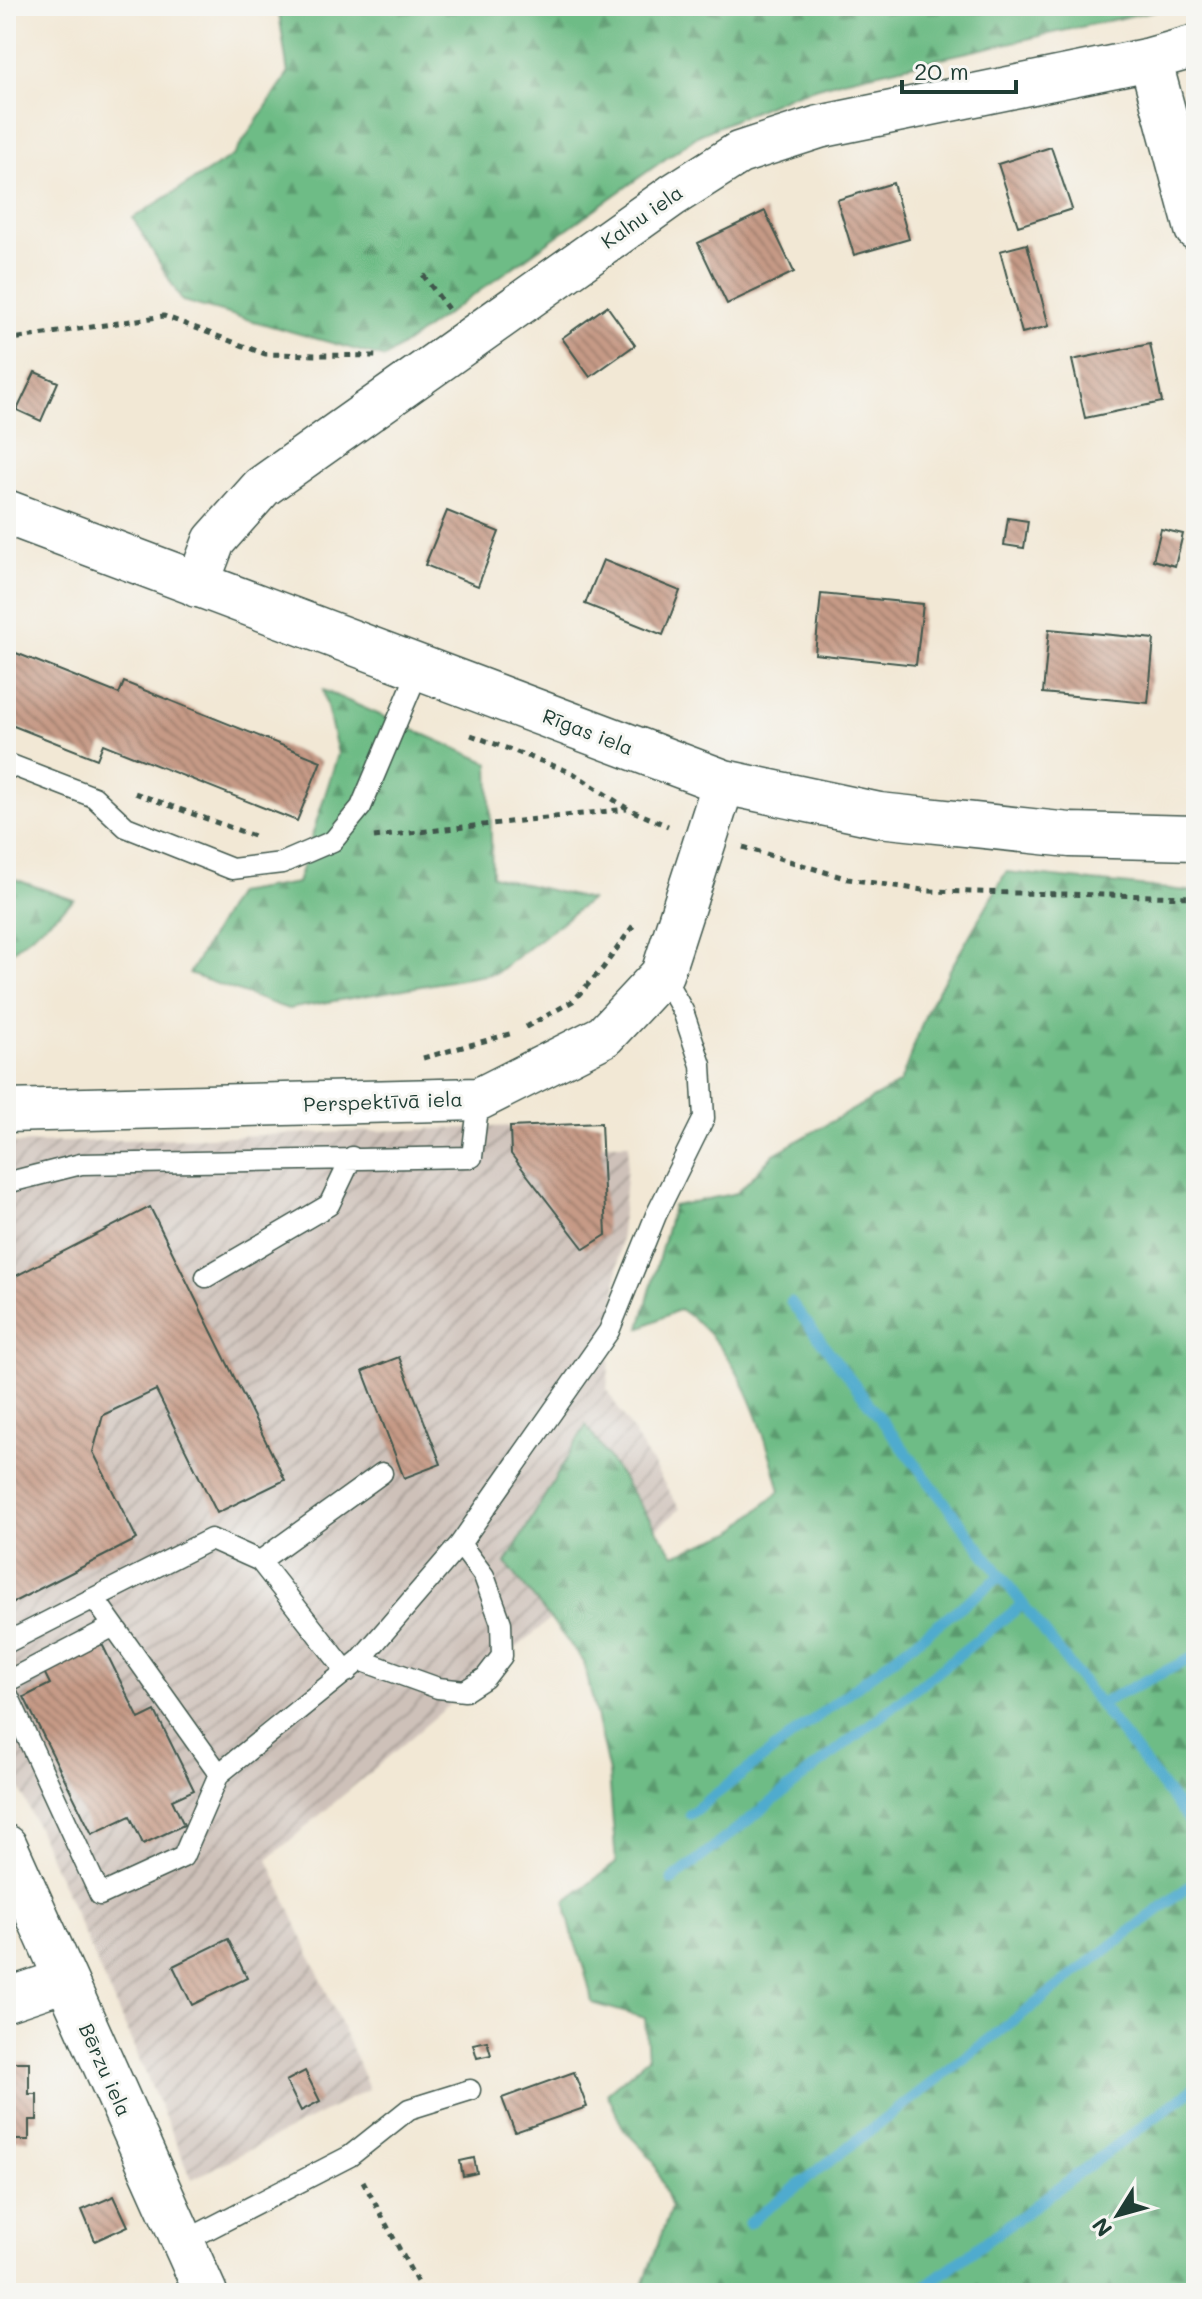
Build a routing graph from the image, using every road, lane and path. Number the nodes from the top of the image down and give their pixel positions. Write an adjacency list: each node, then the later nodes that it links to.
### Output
1 (1196, 46): 2 (street, Kalnu iela)
2 (1150, 59): 3 (street); 7 (street, Kalnu iela)
3 (1196, 229)
4 (6, 340): 5 (path)
5 (382, 356)
6 (6, 512): 7 (main road, Rīgas iela)
7 (197, 586): 8 (main road, Rīgas iela)
8 (419, 669): 9 (lane); 11 (main road, Rīgas iela)
9 (405, 710): 13 (path); 18 (lane)
10 (6, 763): 18 (lane)
11 (724, 782): 16 (main road, Rīgas iela); 19 (street, Perspektīvā iela)
12 (120, 787): 17 (path)
13 (628, 809): 14 (path); 18 (path)
14 (664, 824): 15 (path); 19 (path)
15 (660, 838)
16 (1196, 838)
17 (265, 839)
18 (333, 841)
19 (707, 841): 20 (path); 22 (street, Perspektīvā iela)
20 (1196, 897)
21 (636, 922): 23 (path)
22 (662, 974): 24 (street, Perspektīvā iela); 30 (lane)
23 (410, 1058)
24 (479, 1099): 25 (street, Perspektīvā iela); 26 (lane)
25 (6, 1111)
26 (352, 1157): 27 (lane); 28 (lane)
27 (6, 1183)
28 (206, 1277)
29 (382, 1473): 31 (lane)
30 (460, 1544): 35 (lane); 35 (lane)
31 (260, 1561): 32 (lane); 35 (lane)
32 (94, 1598): 33 (lane); 34 (lane)
33 (114, 1626): 36 (lane); 38 (lane)
34 (6, 1643)
35 (354, 1666): 38 (lane)
36 (6, 1682)
37 (6, 1691): 38 (lane)
38 (219, 1774)
39 (6, 1846): 40 (street, Bērzu iela)
40 (65, 1980): 41 (street); 44 (street, Bērzu iela)
41 (6, 2000)
42 (470, 2090): 43 (lane)
43 (350, 2156): 44 (lane); 46 (path)
44 (183, 2242): 45 (street, Bērzu iela)
45 (206, 2293)
46 (423, 2293)

